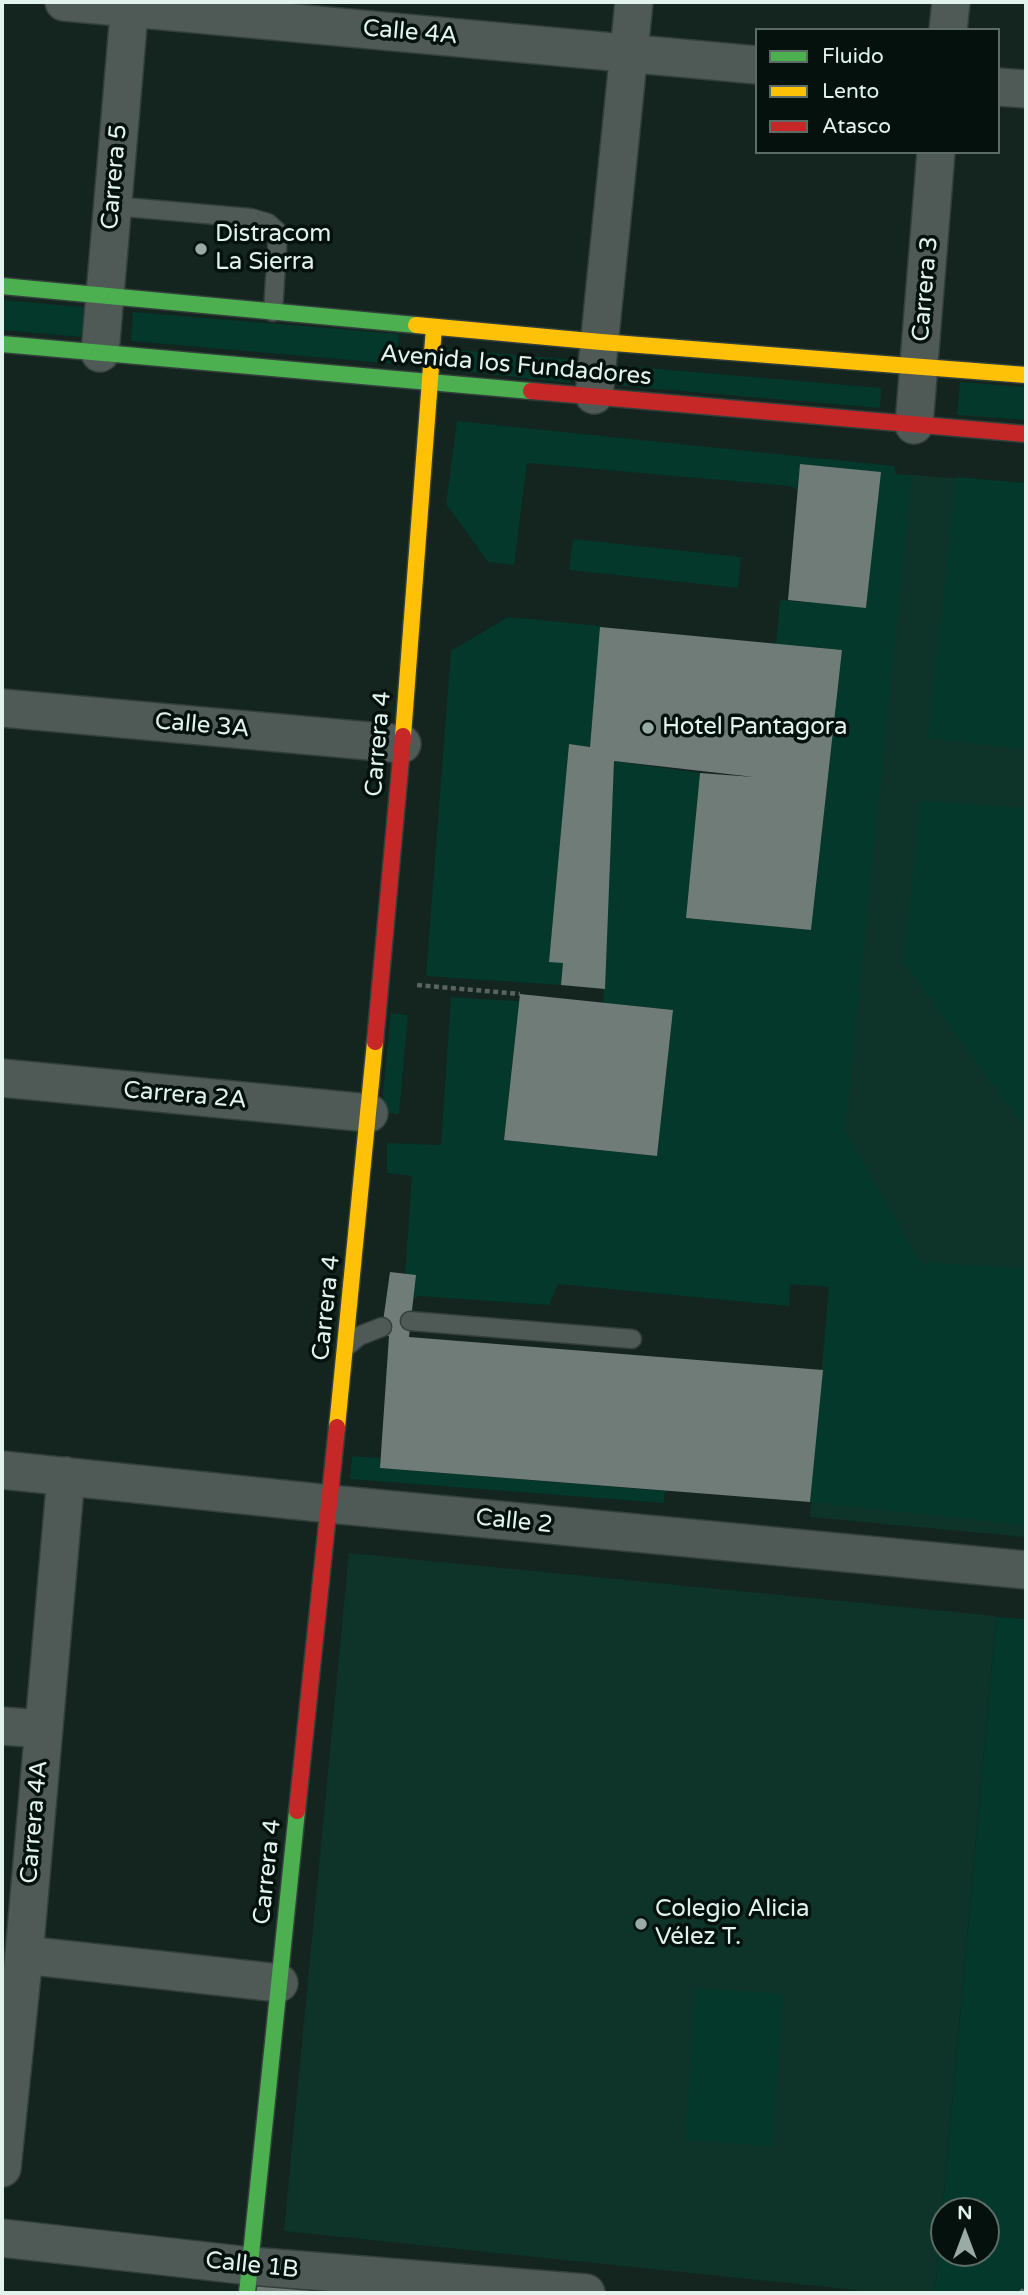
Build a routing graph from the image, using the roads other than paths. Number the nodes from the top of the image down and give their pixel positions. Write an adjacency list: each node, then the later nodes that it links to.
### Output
1 (64, 2): 4 (street, Calle 4A)
2 (634, 2): 6 (street)
3 (951, 2): 5 (street)
4 (130, 4): 6 (street, Calle 4A); 11 (street, Carrera 5)
5 (948, 28)
6 (630, 53): 7 (street, Calle 4A); 16 (street)
7 (755, 65)
8 (1000, 87): 9 (street)
9 (1026, 89)
10 (936, 154): 19 (street, Carrera 3)
11 (113, 206): 13 (street, Carrera 5); 14 (lane)
12 (2, 286): 13 (main road, Avenida los Fundadores)
13 (104, 296): 14 (main road, Avenida los Fundadores); 18 (street, Carrera 5)
14 (273, 312): 15 (main road, Avenida los Fundadores)
15 (434, 327): 16 (main road, Avenida los Fundadores); 21 (main road, Carrera 4)
16 (601, 342): 19 (main road, Avenida los Fundadores); 22 (street)
17 (2, 344): 18 (main road, Avenida los Fundadores)
18 (100, 353): 21 (main road, Avenida los Fundadores)
19 (919, 367): 20 (main road, Avenida los Fundadores); 23 (street, Carrera 3)
20 (1026, 375)
21 (429, 381): 22 (main road, Avenida los Fundadores); 26 (main road, Carrera 4)
22 (594, 395): 23 (main road, Avenida los Fundadores)
23 (914, 425): 24 (main road, Avenida los Fundadores)
24 (1026, 434)
25 (2, 708): 26 (street, Calle 3A)
26 (402, 744): 28 (main road, Carrera 4)
27 (2, 1079): 28 (street, Carrera 2A)
28 (369, 1113): 32 (main road, Carrera 4)
29 (410, 1321): 31 (lane)
30 (382, 1327): 32 (lane)
31 (632, 1339)
32 (346, 1347): 35 (main road, Carrera 4)
33 (2, 1470): 34 (street, Calle 2)
34 (66, 1476): 35 (street, Calle 2); 38 (street, Carrera 4A)
35 (330, 1504): 36 (street, Calle 2); 40 (main road, Carrera 4)
36 (1026, 1570)
37 (2, 1726): 38 (street)
38 (43, 1729): 39 (street, Carrera 4A)
39 (24, 1955): 40 (street); 41 (street, Carrera 4A)
40 (279, 1983): 43 (main road, Carrera 4)
41 (2, 2168)
42 (2, 2238): 43 (street, Calle 1B)
43 (248, 2280): 44 (street, Calle 1B)
44 (586, 2293)

